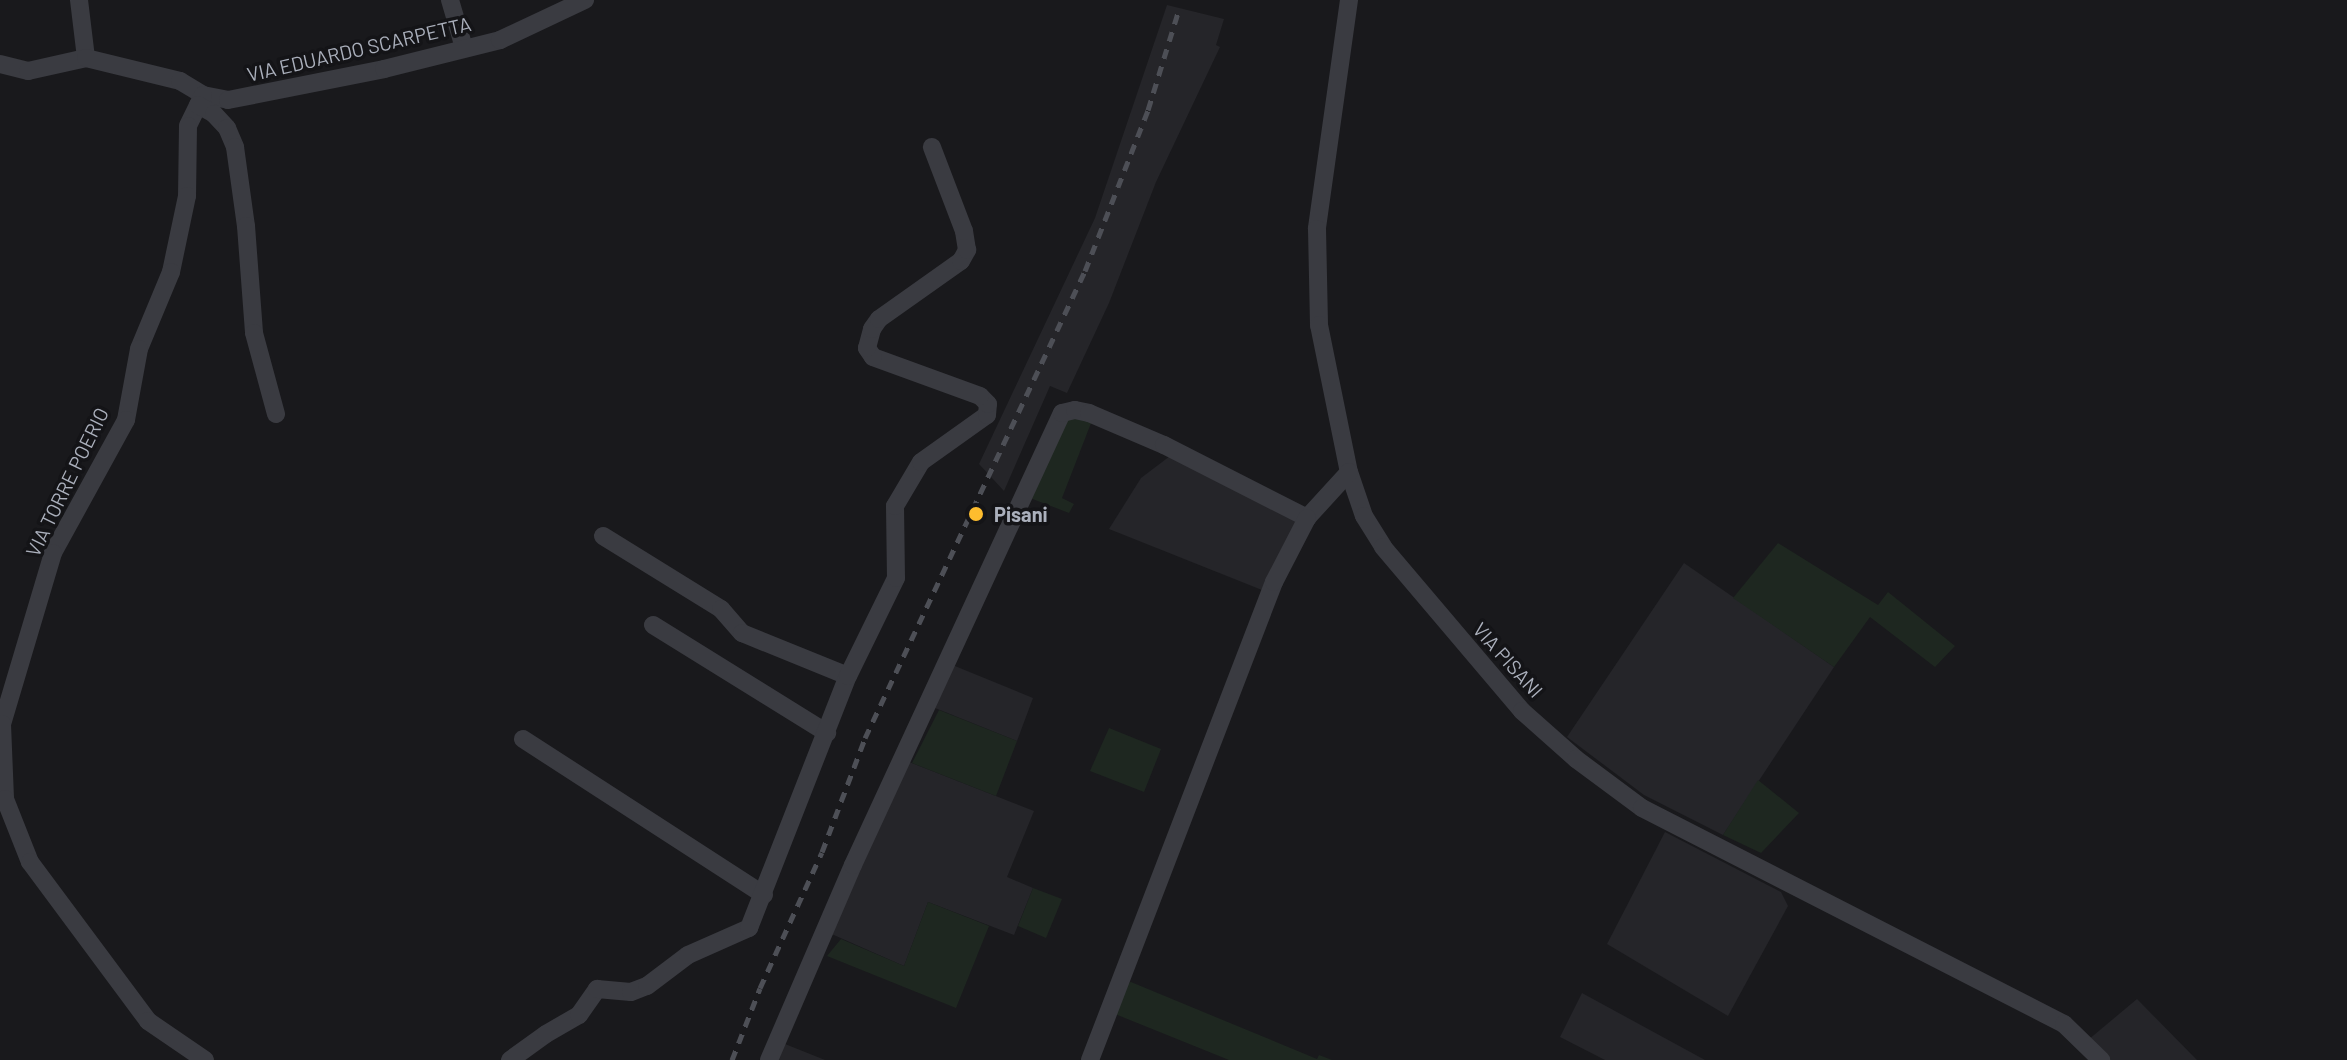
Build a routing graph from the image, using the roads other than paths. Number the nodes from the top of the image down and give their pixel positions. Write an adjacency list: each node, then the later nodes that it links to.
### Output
1 (79, 0): 6 (street)
2 (450, 0): 5 (street)
3 (585, 0): 5 (street, VIA EDUARDO SCARPETTA)
4 (1349, 0): 11 (street, VIA PISANI)
5 (464, 48): 8 (street, VIA EDUARDO SCARPETTA)
6 (86, 58): 7 (street, VIA EDUARDO SCARPETTA); 8 (street, VIA EDUARDO SCARPETTA)
7 (0, 64)
8 (200, 100): 10 (street); 19 (street, VIA TORRE POERIO)
9 (932, 147): 15 (street)
10 (276, 414)
11 (1349, 472): 12 (street); 23 (street, VIA PISANI)
12 (1307, 518): 21 (street); 22 (street)
13 (603, 536): 15 (street)
14 (653, 625): 16 (street)
15 (848, 676): 16 (street)
16 (827, 733): 18 (street)
17 (523, 739): 18 (street)
18 (764, 895): 20 (street)
19 (205, 1060)
20 (510, 1060)
21 (769, 1060)
22 (1090, 1060)
23 (2101, 1060)

